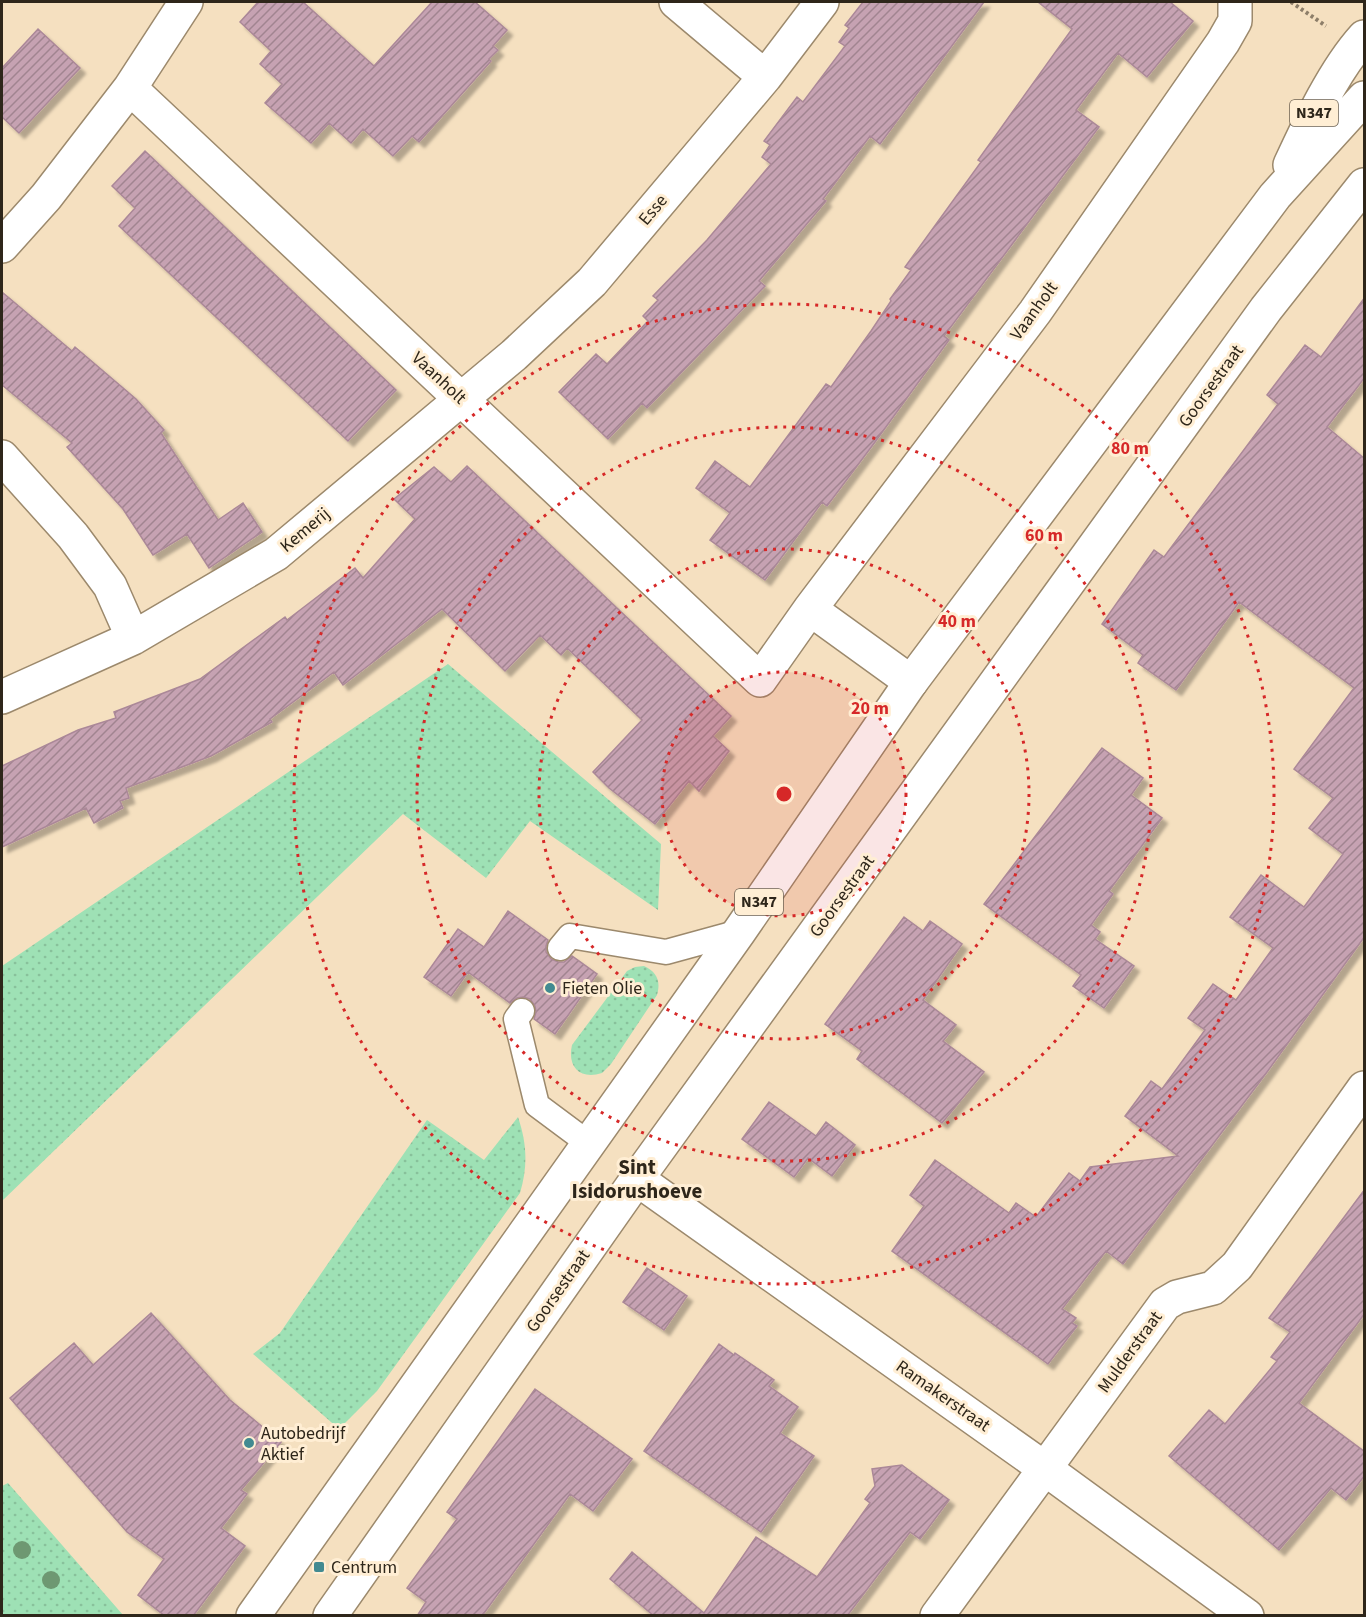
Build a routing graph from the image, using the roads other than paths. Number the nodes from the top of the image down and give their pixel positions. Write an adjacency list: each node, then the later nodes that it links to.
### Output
1 (186, 2): 7 (street)
2 (676, 2): 6 (street)
3 (822, 2): 6 (street, Esse)
4 (1235, 2): 14 (street, Vaanholt)
5 (1365, 37): 10 (street, N347)
6 (765, 77): 12 (street, Esse)
7 (130, 88): 11 (street); 12 (street, Vaanholt)
8 (1365, 98): 10 (street, N347)
9 (1365, 185): 23 (street, Goorsestraat)
10 (1275, 196): 16 (street, N347)
11 (2, 246)
12 (462, 399): 14 (street, Vaanholt); 15 (street, Kemerij)
13 (2, 457): 15 (street)
14 (810, 609): 16 (street)
15 (133, 638): 17 (street, Kemerij)
16 (911, 682): 18 (street, N347)
17 (2, 697)
18 (739, 932): 19 (lane); 22 (street, N347)
19 (560, 948)
20 (522, 1011): 22 (lane)
21 (1365, 1088): 24 (street, Mulderstraat)
22 (588, 1143): 25 (street, N347)
23 (637, 1179): 24 (street, Ramakerstraat); 26 (street, Goorsestraat)
24 (1044, 1468): 27 (street, Mulderstraat); 28 (street, Ramakerstraat)
25 (253, 1616)
26 (330, 1616)
27 (937, 1616)
28 (1247, 1616)

